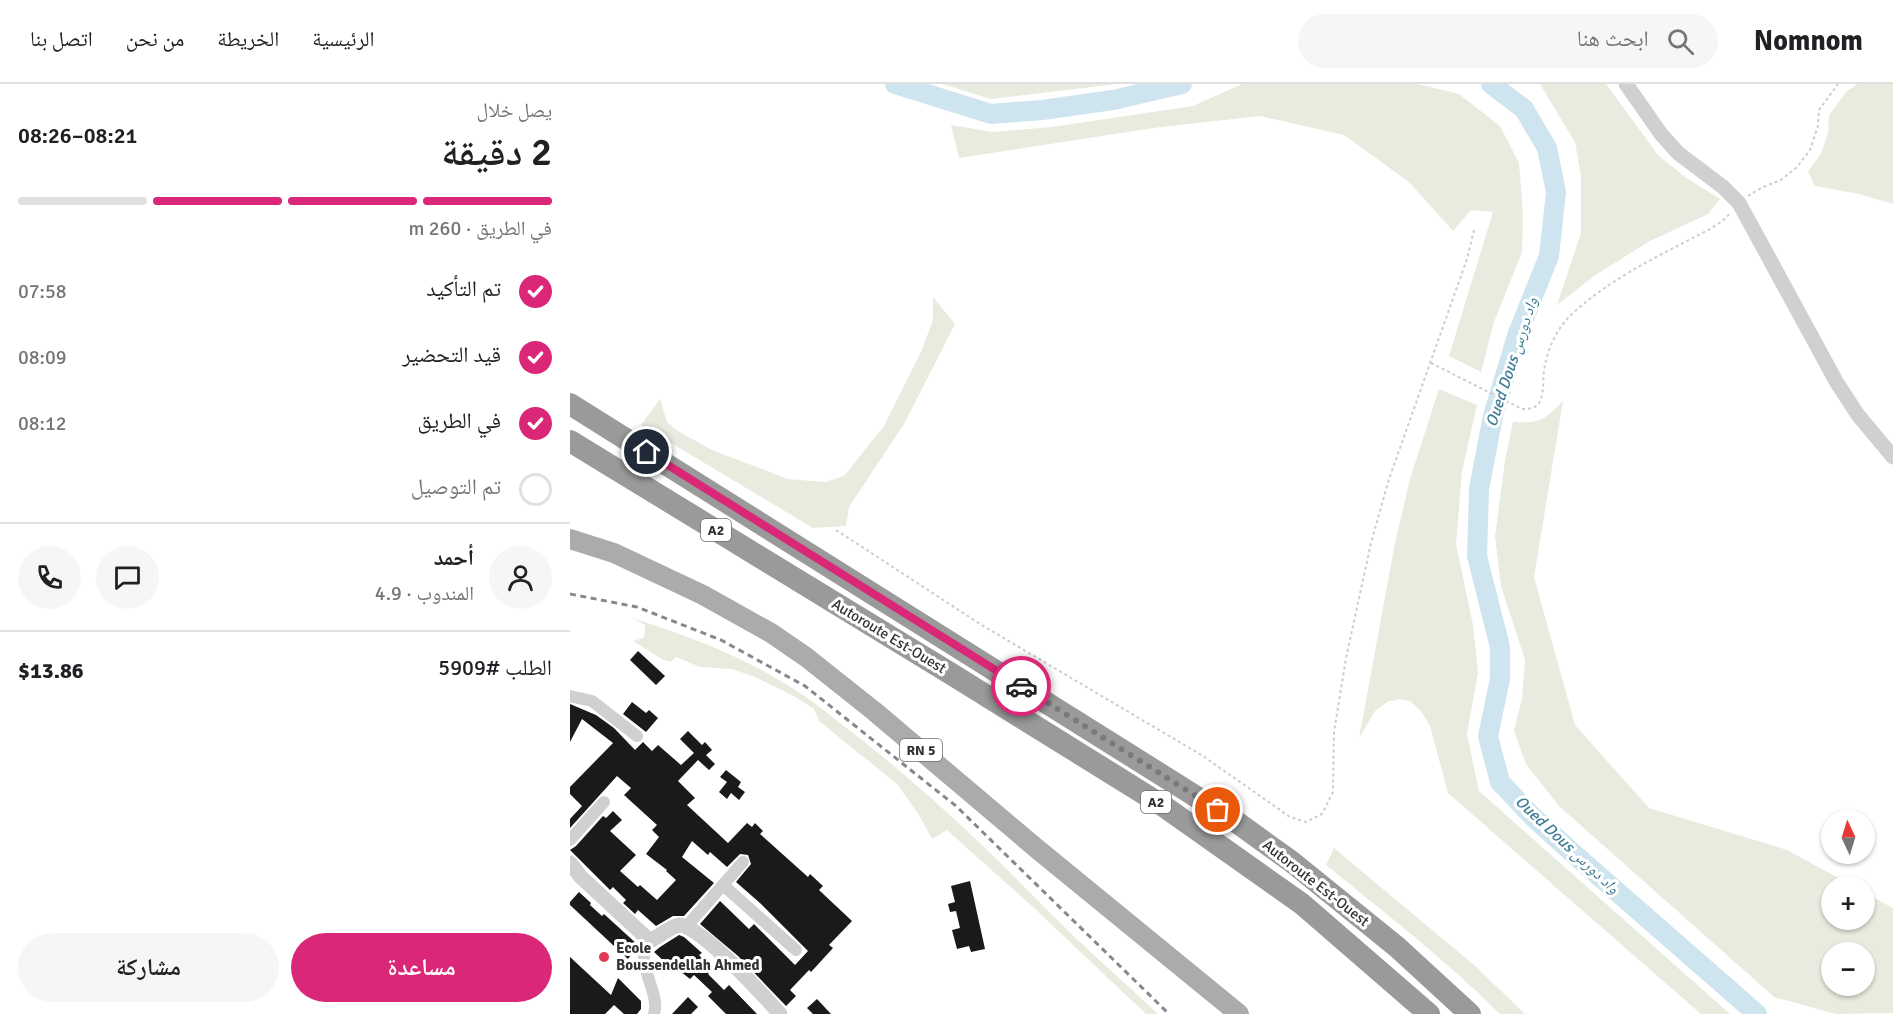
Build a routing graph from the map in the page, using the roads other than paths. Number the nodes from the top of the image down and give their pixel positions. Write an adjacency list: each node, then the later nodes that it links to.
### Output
1 (1626, 84): 4 (street)
2 (570, 404): 20 (highway, Autoroute Est-Ouest / A2)
3 (570, 441): 19 (highway, Autoroute Est-Ouest / A2)
4 (1893, 457)
5 (570, 539): 18 (main road, RN 5)
6 (570, 696): 7 (street)
7 (636, 736)
8 (604, 802): 9 (street)
9 (570, 840)
10 (570, 862): 14 (street)
11 (743, 862): 12 (street)
12 (723, 885): 13 (street); 15 (street)
13 (686, 927): 14 (street); 17 (street)
14 (650, 940): 16 (street)
15 (796, 950)
16 (654, 1014)
17 (780, 1014)
18 (1239, 1014)
19 (1429, 1014)
20 (1470, 1014)

